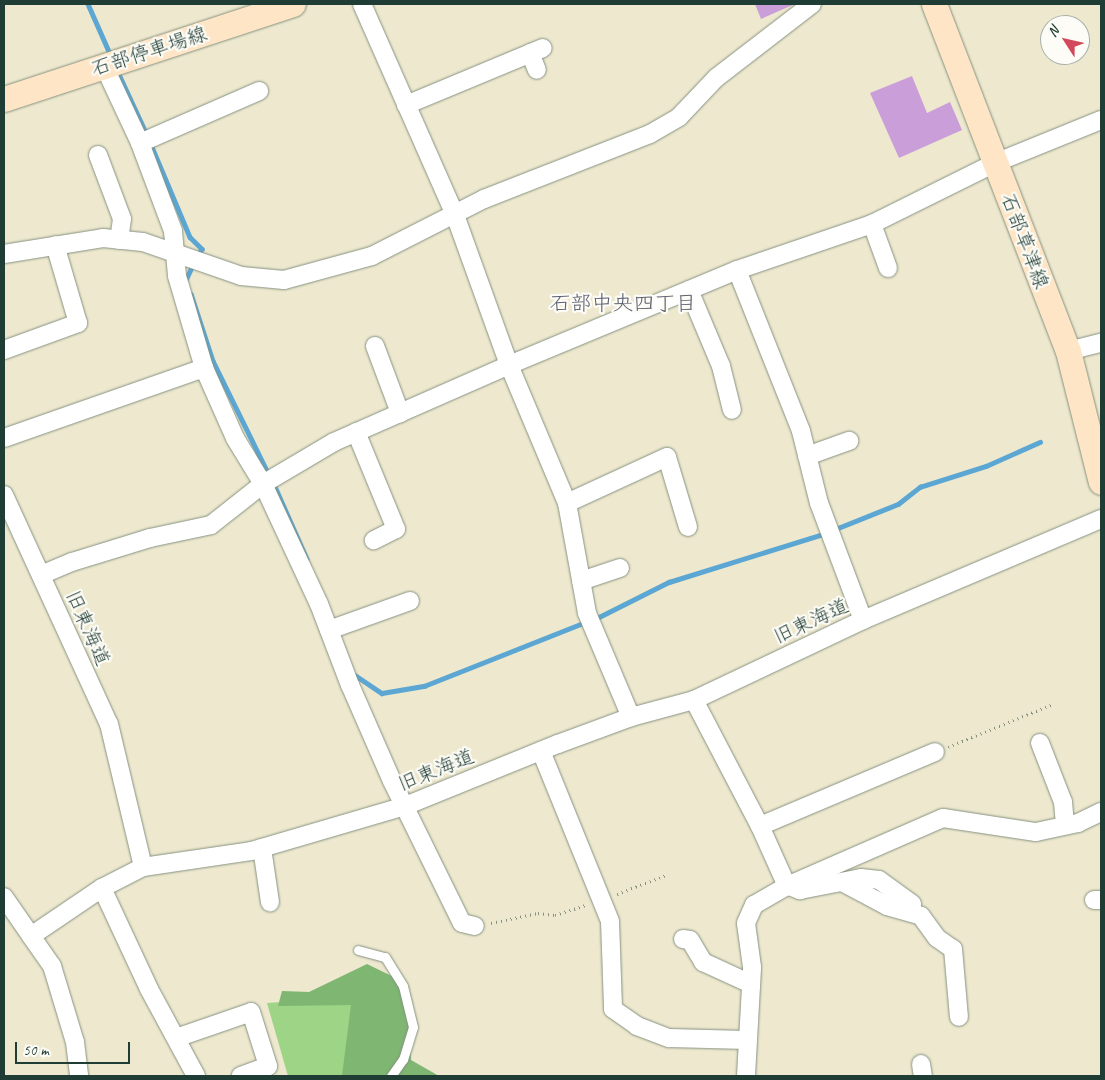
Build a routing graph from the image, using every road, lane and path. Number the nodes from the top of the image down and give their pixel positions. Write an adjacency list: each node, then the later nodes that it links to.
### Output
1 (293, 4): 5 (main road, 石部停車場線)
2 (362, 4): 9 (street)
3 (812, 4): 14 (street)
4 (934, 4): 13 (main road, 石部草津線)
5 (104, 66): 8 (main road, 石部停車場線); 11 (street)
6 (537, 70): 9 (street)
7 (258, 92): 11 (street)
8 (4, 99)
9 (406, 105): 14 (street)
10 (1101, 120): 13 (street)
11 (140, 143): 18 (street)
12 (98, 155): 16 (street)
13 (995, 163): 15 (street); 26 (main road, 石部草津線)
14 (455, 215): 18 (street); 27 (street)
15 (872, 224): 20 (street); 21 (street)
16 (119, 240): 17 (street); 18 (street)
17 (55, 245): 19 (street); 25 (street)
18 (173, 252): 28 (street)
19 (4, 254)
20 (888, 268)
21 (737, 270): 22 (street); 34 (street)
22 (689, 290): 27 (street); 29 (street)
23 (1101, 343): 26 (street)
24 (375, 346): 30 (street)
25 (4, 350)
26 (1068, 351): 35 (main road, 石部草津線)
27 (509, 364): 30 (street); 38 (street)
28 (204, 368): 32 (street); 36 (street)
29 (732, 410)
30 (400, 413): 31 (street)
31 (356, 432): 36 (street); 41 (street)
32 (4, 438)
33 (849, 441): 34 (street)
34 (807, 456): 46 (street)
35 (1101, 482)
36 (263, 484): 43 (street); 47 (street)
37 (4, 495): 43 (street, 旧東海道)
38 (567, 503): 40 (street); 44 (street)
39 (1101, 519): 46 (street, 旧東海道)
40 (688, 527)
41 (374, 540)
42 (620, 568): 44 (street)
43 (41, 575): 59 (street, 旧東海道)
44 (581, 581): 50 (street)
45 (410, 600): 47 (street)
46 (863, 620): 48 (street, 旧東海道)
47 (329, 630): 54 (street)
48 (694, 700): 50 (street, 旧東海道); 57 (street)
49 (1053, 704): 53 (path)
50 (630, 717): 52 (street, 旧東海道)
51 (1040, 743): 56 (street)
52 (541, 751): 54 (street, 旧東海道); 65 (street)
53 (935, 752): 57 (street)
54 (405, 806): 58 (street, 旧東海道); 68 (street)
55 (1101, 812): 56 (street)
56 (1065, 825): 62 (street)
57 (760, 826): 62 (street)
58 (262, 848): 59 (street, 旧東海道); 66 (street)
59 (143, 867): 63 (street)
60 (666, 875): 65 (path)
61 (844, 883): 62 (street); 67 (street); 73 (street)
62 (787, 886): 72 (street)
63 (102, 888): 69 (street); 74 (street)
64 (4, 897): 69 (street)
65 (603, 899): 68 (path); 75 (street)
66 (270, 902)
67 (912, 904)
68 (475, 926)
69 (31, 936): 77 (street)
70 (683, 939): 72 (street)
71 (358, 950): 80 (lane)
72 (751, 984): 75 (street)
73 (958, 1017)
74 (176, 1038): 76 (street); 78 (street)
75 (746, 1040): 81 (street)
76 (270, 1071): 79 (street)
77 (79, 1076)
78 (196, 1076)
79 (242, 1076)
80 (391, 1076)
81 (746, 1076)

